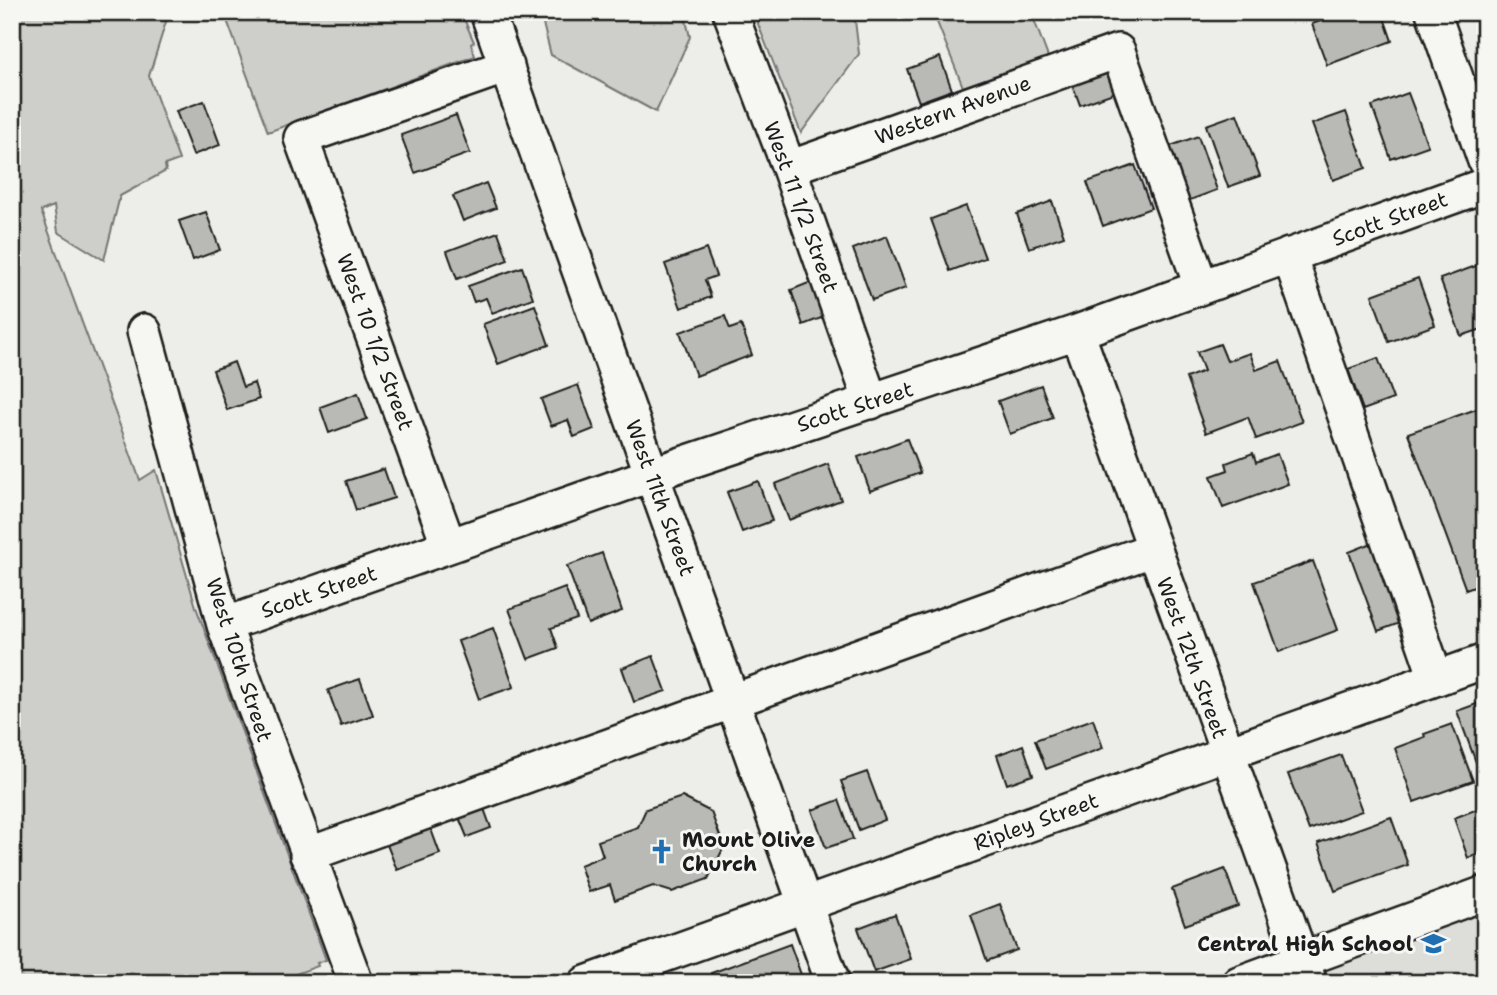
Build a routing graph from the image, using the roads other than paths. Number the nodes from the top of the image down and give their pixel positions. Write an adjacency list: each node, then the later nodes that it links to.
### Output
1 (487, 12): 4 (street, West 11th Street)
2 (730, 12): 6 (street, West 11 1/2 Street)
3 (1433, 12): 5 (street)
4 (507, 66): 13 (street, West 11th Street); 14 (street, West 10 1/2 Street)
5 (1485, 161)
6 (789, 168): 9 (street, Western Avenue); 12 (street, West 11 1/2 Street)
7 (1485, 185): 8 (street, Scott Street)
8 (1289, 255): 9 (street, Scott Street); 18 (street)
9 (1201, 286): 11 (street, Scott Street)
10 (144, 331): 16 (street, West 10th Street)
11 (1077, 332): 12 (street, Scott Street); 15 (street, West 12th Street)
12 (871, 402): 13 (street, Scott Street)
13 (652, 476): 14 (street, Scott Street); 19 (street, West 11th Street)
14 (449, 546): 16 (street, Scott Street)
15 (1154, 549): 19 (street); 20 (street, West 12th Street)
16 (224, 625): 21 (street, West 10th Street)
17 (1485, 661): 18 (street, Ripley Street)
18 (1436, 678): 20 (street, Ripley Street)
19 (732, 701): 21 (street); 23 (street, West 11th Street)
20 (1227, 754): 23 (street, Ripley Street); 24 (street, West 12th Street)
21 (307, 855): 25 (street, West 10th Street)
22 (1485, 894): 24 (street)
23 (804, 905): 26 (street, Ripley Street); 27 (street, West 11th Street)
24 (1306, 971): 28 (street)
25 (355, 983)
26 (586, 983)
27 (833, 983)
28 (1239, 983)

